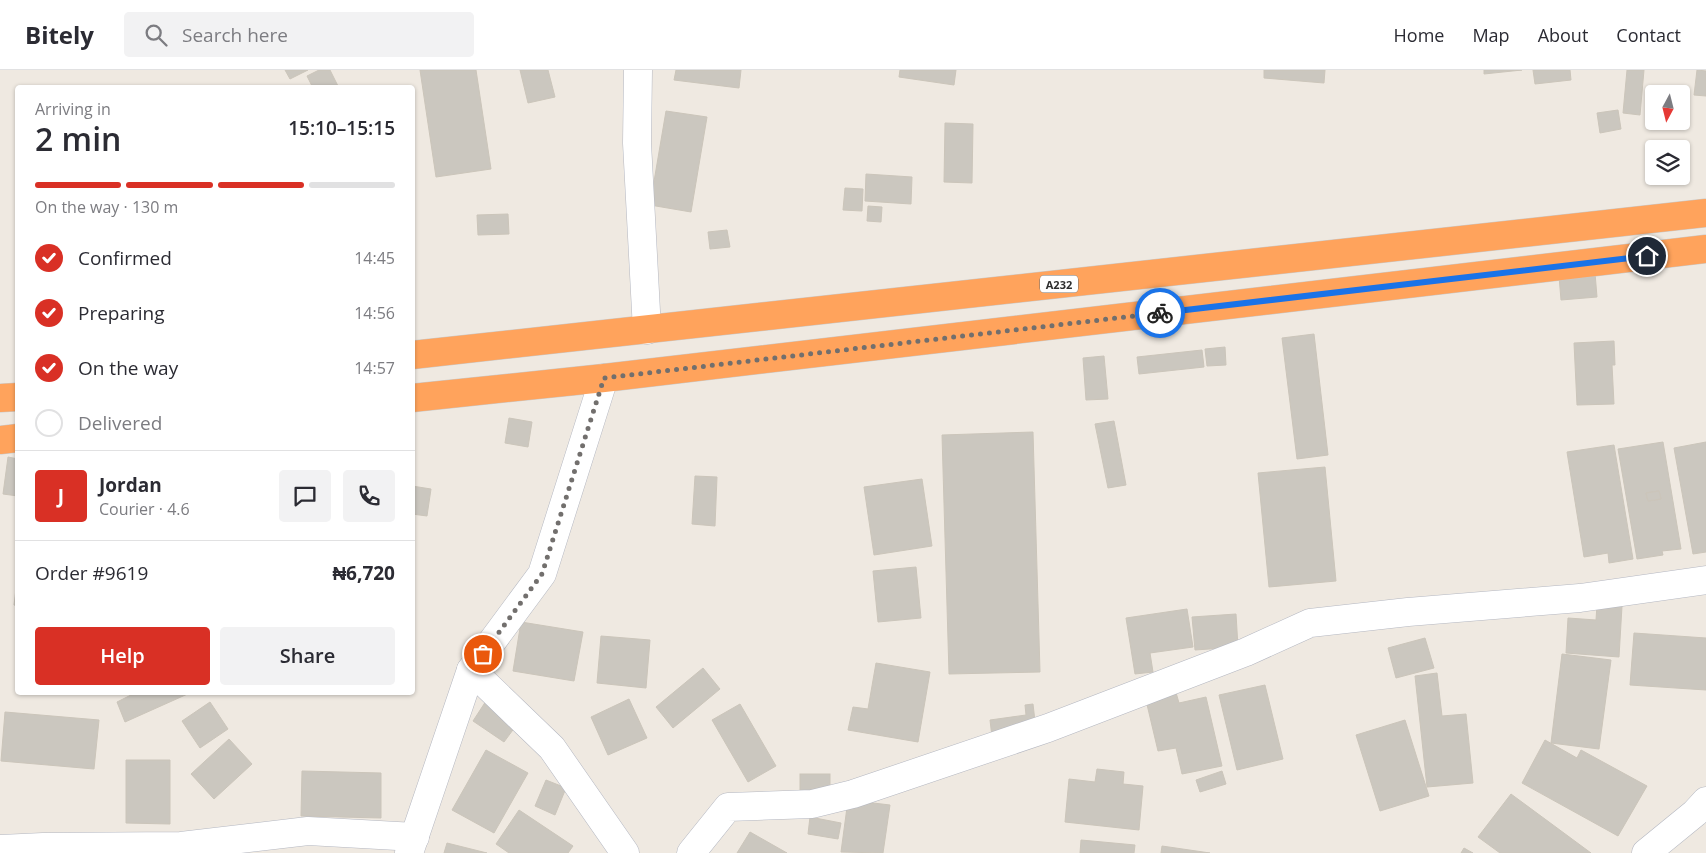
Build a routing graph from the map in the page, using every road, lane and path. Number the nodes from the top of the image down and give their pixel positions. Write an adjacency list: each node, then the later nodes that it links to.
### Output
1 (638, 70): 4 (street)
2 (1706, 213): 4 (highway, A232)
3 (1706, 249): 6 (highway)
4 (647, 330): 5 (highway, A232)
5 (415, 355)
6 (604, 378): 9 (highway); 13 (street)
7 (15, 397): 8 (highway)
8 (0, 398)
9 (415, 398)
10 (15, 438): 11 (highway)
11 (0, 440)
12 (1706, 580): 18 (street)
13 (471, 670): 15 (street); 17 (street)
14 (1706, 801): 19 (street)
15 (412, 845): 16 (street)
16 (0, 849)
17 (624, 853)
18 (691, 853)
19 (1646, 853)

